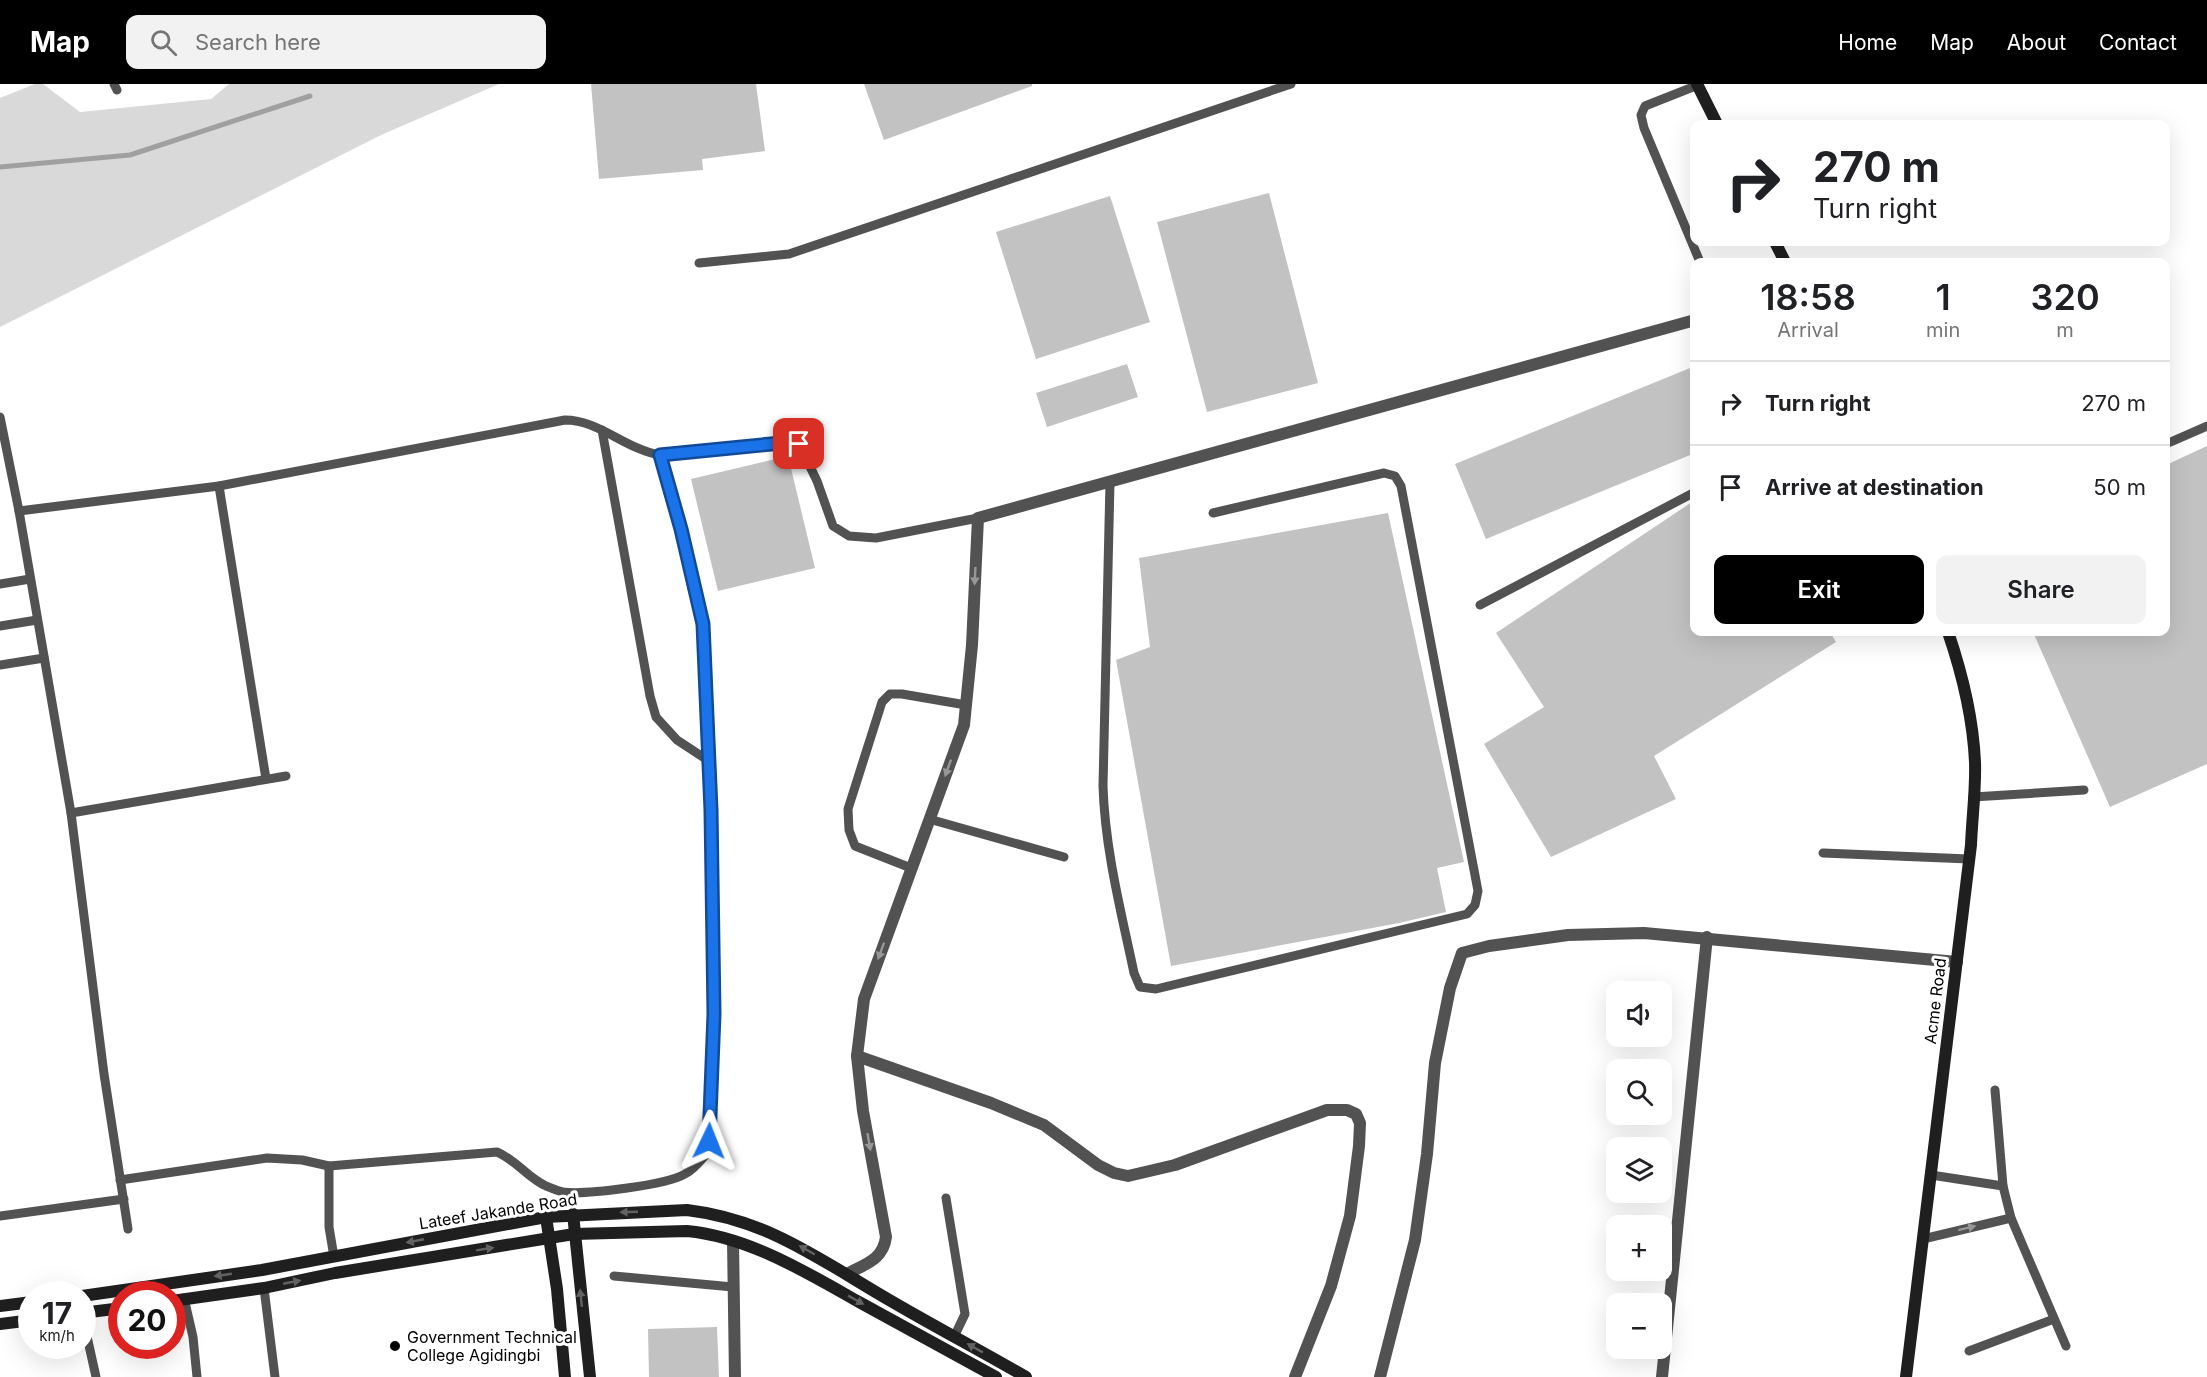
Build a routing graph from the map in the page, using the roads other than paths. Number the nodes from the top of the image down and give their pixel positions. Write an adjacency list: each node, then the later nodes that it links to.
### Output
1 (1290, 84): 5 (lane)
2 (1697, 85): 3 (main road); 4 (lane)
3 (1715, 120)
4 (1690, 238)
5 (699, 263)
6 (1690, 321): 12 (street)
7 (0, 417): 15 (lane)
8 (2207, 426): 10 (lane)
9 (602, 430): 11 (lane); 13 (lane); 27 (lane)
10 (2170, 442)
11 (660, 455): 17 (lane); 27 (lane)
12 (1110, 482): 16 (lane); 17 (street)
13 (219, 486): 15 (lane); 29 (lane)
14 (1690, 495): 20 (lane)
15 (19, 511): 18 (lane)
16 (1213, 513)
17 (978, 518): 26 (street, one-way to 26)
18 (30, 579): 19 (lane); 21 (lane)
19 (0, 584)
20 (1480, 605)
21 (38, 620): 22 (lane); 24 (lane)
22 (0, 626)
23 (1949, 636): 31 (main road, Acme Road)
24 (44, 658): 25 (lane); 32 (lane)
25 (0, 665)
26 (966, 705): 33 (street, one-way to 33); 37 (lane)
27 (709, 761): 42 (lane)
28 (286, 776): 29 (lane)
29 (266, 779): 32 (lane)
30 (2084, 790): 31 (lane)
31 (1973, 796): 36 (main road, Acme Road)
32 (71, 813): 44 (lane)
33 (929, 819): 35 (lane); 37 (street)
34 (1823, 853): 36 (lane)
35 (1064, 857)
36 (1969, 859): 39 (main road, Acme Road)
37 (911, 868): 40 (street, one-way to 40)
38 (1707, 937): 39 (street); 83 (street); 84 (street)
39 (1957, 962): 43 (main road, Acme Road)
40 (857, 1056): 58 (street, one-way to 58); 82 (street)
41 (1995, 1090): 45 (lane)
42 (329, 1166): 44 (lane); 57 (lane)
43 (1931, 1174): 45 (lane); 55 (main road, Acme Road)
44 (120, 1180): 47 (lane)
45 (2003, 1186): 51 (lane)
46 (946, 1197): 70 (lane)
47 (123, 1199): 49 (lane); 52 (lane)
48 (573, 1214): 50 (main road, Lateef Jakande Road); 53 (main road); 58 (main road, Lateef Jakande Road, one-way to 48)
49 (0, 1216)
50 (546, 1217): 54 (main road); 57 (main road, Lateef Jakande Road, one-way to 57)
51 (2011, 1218): 55 (lane, one-way to 51); 67 (lane)
52 (128, 1229)
53 (574, 1234): 54 (main road); 56 (main road); 78 (main road, one-way to 53)
54 (549, 1239): 61 (main road, one-way to 54); 77 (main road)
55 (1923, 1239): 85 (main road, Acme Road)
56 (733, 1241): 60 (street); 80 (main road, one-way to 80)
57 (334, 1257): 62 (main road, Lateef Jakande Road, one-way to 62)
58 (847, 1274): 70 (main road, Lateef Jakande Road)
59 (615, 1276): 60 (lane)
60 (733, 1287): 79 (street)
61 (264, 1288): 63 (main road); 76 (lane)
62 (96, 1294)
63 (186, 1299)
64 (18, 1304): 65 (main road)
65 (0, 1306)
66 (186, 1318): 75 (lane)
67 (2054, 1319): 71 (lane); 72 (lane)
68 (18, 1322): 69 (main road)
69 (0, 1324)
70 (954, 1336): 81 (main road, Lateef Jakande Road, one-way to 70)
71 (2066, 1346)
72 (1970, 1351)
73 (92, 1359): 74 (lane)
74 (96, 1377)
75 (197, 1377)
76 (275, 1377)
77 (565, 1377)
78 (590, 1377)
79 (735, 1377)
80 (996, 1377)
81 (1026, 1377)
82 (1295, 1377)
83 (1380, 1377)
84 (1662, 1377)
85 (1906, 1377)

